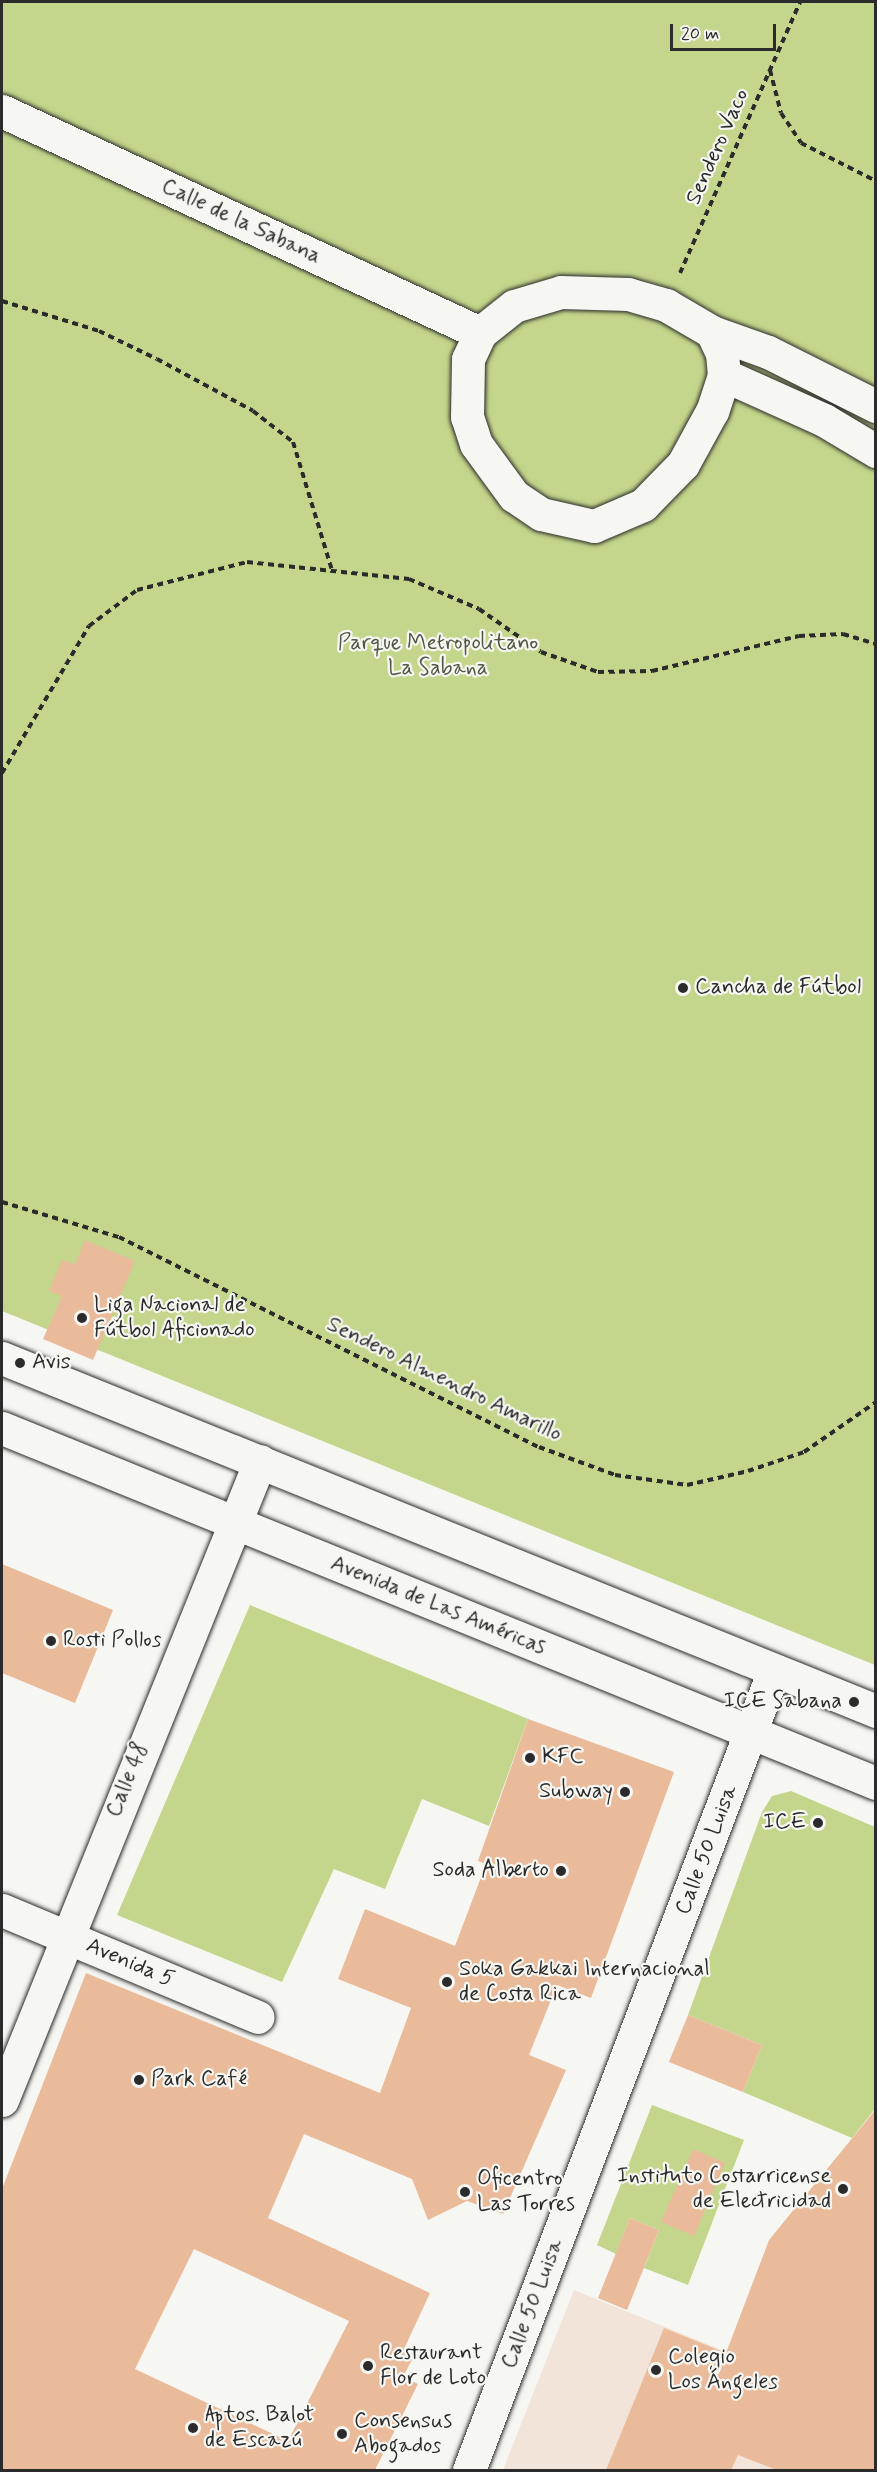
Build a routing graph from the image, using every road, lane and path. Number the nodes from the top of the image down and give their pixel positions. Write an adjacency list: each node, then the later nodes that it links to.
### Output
1 (800, 2): 2 (path, Sendero Vaco)
2 (770, 69): 4 (path); 6 (path, Sendero Vaco)
3 (2, 111): 8 (main road, Calle de la Sabana)
4 (876, 181)
5 (2, 301): 12 (path)
6 (666, 305): 7 (main road); 8 (main road)
7 (712, 332): 9 (main road); 10 (main road)
8 (480, 333): 9 (main road)
9 (724, 375): 11 (main road)
10 (876, 406)
11 (876, 451)
12 (332, 570): 13 (path); 14 (path)
13 (876, 644)
14 (2, 773)
15 (2, 1202): 17 (path, Sendero Almendro Amarillo)
16 (2, 1358): 19 (main road)
17 (876, 1402)
18 (2, 1428): 20 (main road, Avenida de Las Américas)
19 (260, 1461): 20 (main road, Calle 48); 21 (main road)
20 (234, 1522): 23 (main road, Avenida de Las Américas); 26 (main road, Calle 48)
21 (774, 1670): 22 (main road); 23 (main road, Calle 50 Luisa)
22 (876, 1711)
23 (751, 1733): 24 (main road, Avenida de Las Américas); 29 (main road, Calle 50 Luisa)
24 (876, 1783)
25 (2, 1910): 26 (main road, Avenida 5)
26 (64, 1936): 27 (main road, Avenida 5); 28 (main road, Calle 48)
27 (258, 2017)
28 (2, 2100)
29 (469, 2470)

